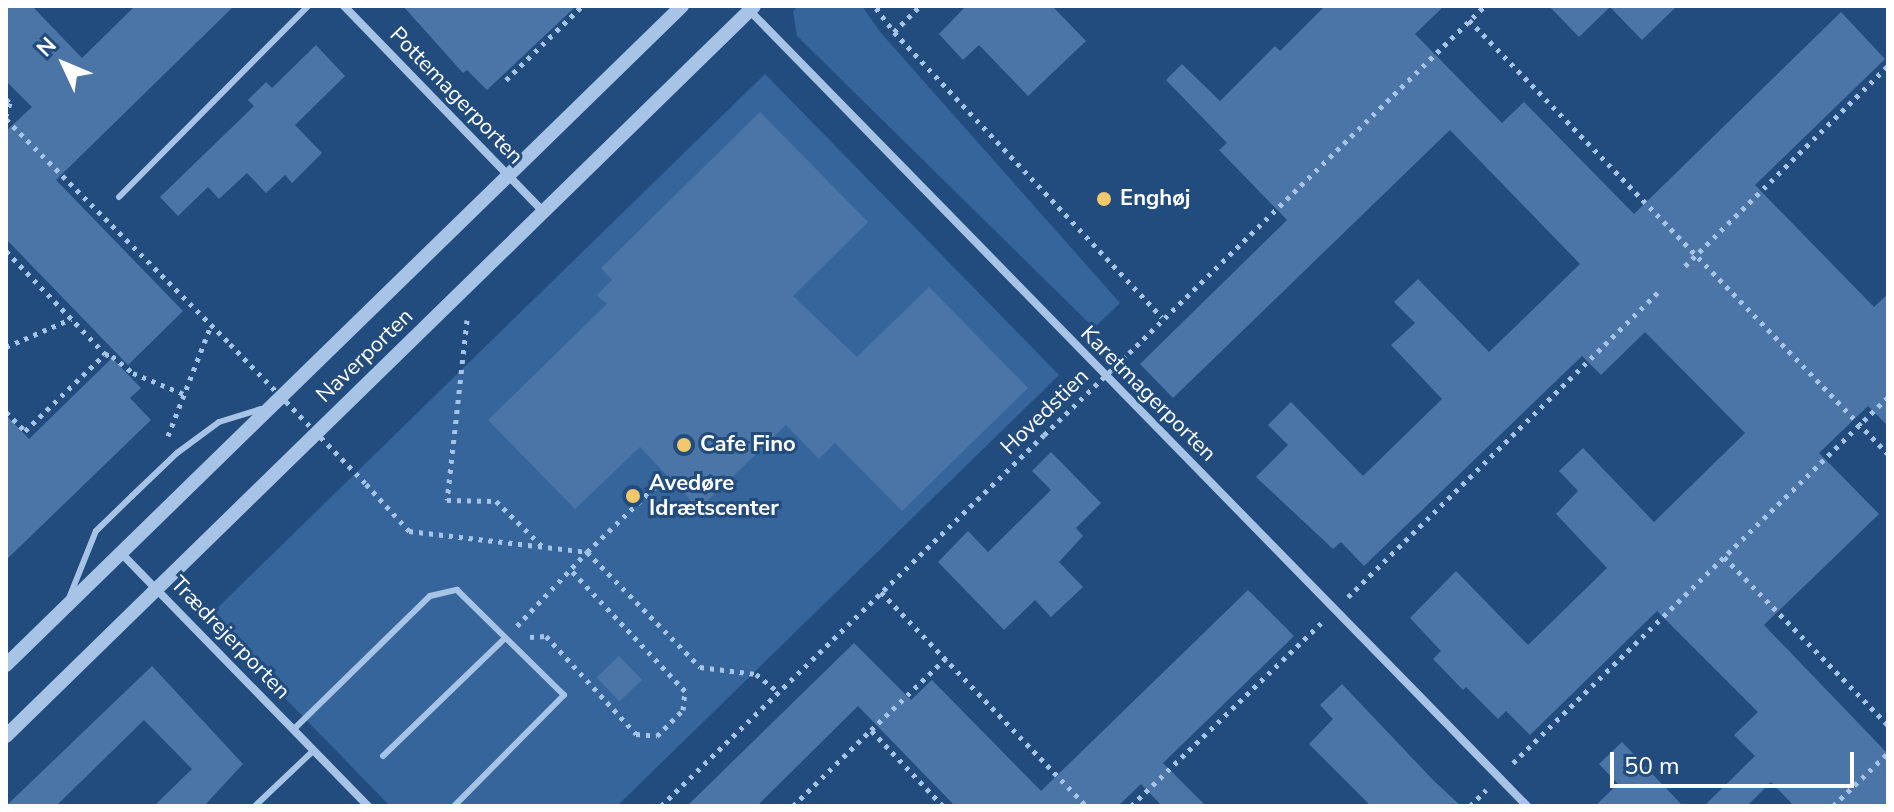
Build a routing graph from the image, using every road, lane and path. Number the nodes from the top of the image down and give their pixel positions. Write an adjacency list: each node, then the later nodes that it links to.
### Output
1 (308, 6): 16 (lane)
2 (344, 6): 15 (street, Pottemagerporten)
3 (582, 6): 12 (path)
4 (682, 6): 15 (street, Naverporten)
5 (879, 6): 10 (path)
6 (920, 6): 10 (path)
7 (1484, 6): 9 (path, Hovedstien)
8 (749, 8): 17 (street, Naverporten); 44 (street, Karetmagerporten)
9 (1469, 20): 19 (path); 23 (path, Hovedstien)
10 (894, 32): 23 (path)
11 (1888, 66): 19 (path)
12 (506, 80)
13 (6, 99): 14 (path)
14 (7, 122): 25 (path)
15 (507, 175): 17 (street, Pottemagerporten); 30 (street, Naverporten)
16 (119, 197)
17 (543, 211): 21 (street, Naverporten)
18 (6, 251): 24 (path)
19 (1695, 255): 20 (path); 32 (path)
20 (1685, 266)
21 (471, 282): 36 (path); 41 (street, Naverporten)
22 (1661, 289): 44 (path)
23 (1162, 317): 42 (path, Hovedstien, bridge)
24 (71, 319): 26 (path); 27 (path)
25 (211, 325): 28 (path); 36 (path, bridge)
26 (6, 347)
27 (105, 354): 28 (path); 31 (path)
28 (184, 394): 33 (path)
29 (1888, 397): 32 (path)
30 (269, 407): 37 (street, Naverporten); 43 (lane)
31 (6, 412)
32 (1859, 425): 34 (path); 39 (path)
33 (168, 437)
34 (1888, 454)
35 (660, 482): 38 (path)
36 (542, 547): 38 (path)
37 (120, 552): 41 (street, Trædrejerporten); 43 (street, Naverporten)
38 (587, 552): 40 (path); 49 (path)
39 (1724, 557): 50 (path); 57 (path)
40 (571, 570): 45 (path); 46 (path)
41 (157, 589): 51 (street, Trædrejerporten); 53 (street, Naverporten)
42 (881, 592): 47 (path); 49 (path, Hovedstien)
43 (65, 608): 48 (street, Naverporten)
44 (1335, 610): 57 (street, Karetmagerporten); 65 (path)
45 (529, 615)
46 (505, 638): 51 (lane); 56 (lane); 60 (lane)
47 (946, 658): 52 (path); 64 (path)
48 (6, 665)
49 (778, 692): 61 (path, Hovedstien)
50 (1888, 725)
51 (294, 729): 54 (street, Trædrejerporten)
52 (871, 730): 62 (path); 63 (path)
53 (6, 736)
54 (314, 750): 58 (lane); 59 (street, Trædrejerporten)
55 (1888, 753): 68 (path)
56 (383, 756)
57 (1499, 777): 66 (path); 67 (street, Karetmagerporten)
58 (255, 806)
59 (368, 806)
60 (454, 806)
61 (661, 806)
62 (793, 806)
63 (943, 806)
64 (1086, 806)
65 (1131, 806)
66 (1470, 806)
67 (1527, 806)
68 (1833, 806)

